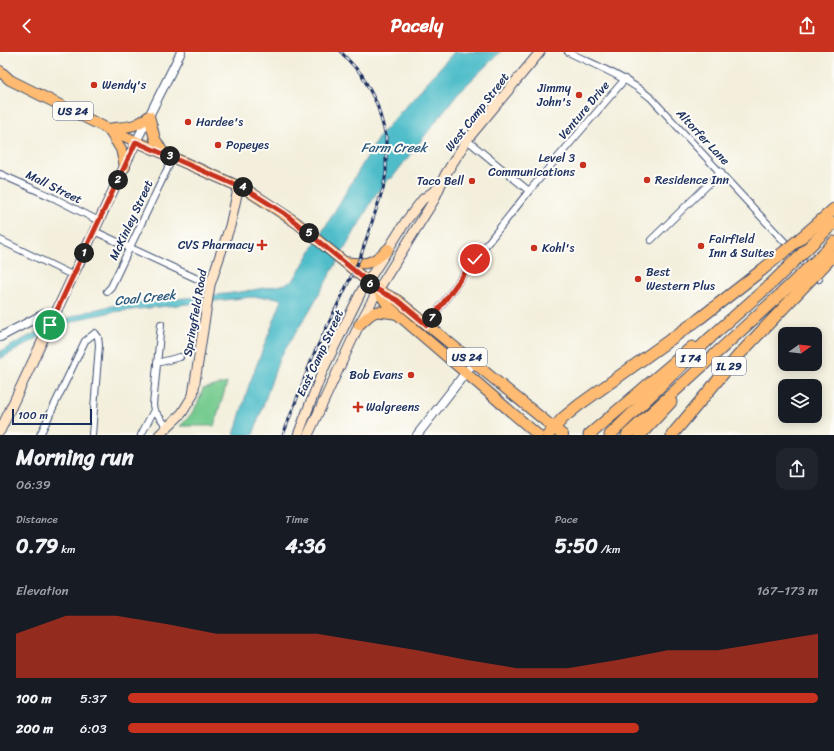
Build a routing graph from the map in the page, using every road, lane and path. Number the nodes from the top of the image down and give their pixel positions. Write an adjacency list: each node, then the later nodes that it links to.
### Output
1 (181, 52): 7 (street)
2 (540, 52): 9 (main road, West Camp Street)
3 (568, 52): 6 (street, Altorfer Lane)
4 (0, 71): 5 (main road, US 24)
5 (5, 79): 8 (main road, US 24)
6 (625, 79): 13 (street, Altorfer Lane); 17 (street, Venture Drive)
7 (149, 116): 8 (main road); 10 (street); 11 (main road)
8 (108, 129): 10 (main road, US 24); 12 (main road)
9 (468, 140): 16 (main road, West Camp Street); 17 (street)
10 (136, 142): 11 (main road, US 24); 12 (main road)
11 (168, 155): 15 (main road, US 24); 24 (street, McKinley Street)
12 (124, 167): 19 (main road)
13 (721, 172): 23 (street); 29 (street, Altorfer Lane)
14 (0, 174): 19 (street, Mall Street)
15 (239, 186): 27 (main road, US 24); 48 (main road, Springfield Road)
16 (437, 189): 25 (main road, West Camp Street); 32 (main road, West Camp Street)
17 (529, 191): 40 (street, Venture Drive)
18 (834, 209): 50 (highway, bridge)
19 (99, 221): 21 (main road)
20 (834, 223): 42 (highway, I 74, bridge)
21 (94, 231): 24 (street); 28 (main road)
22 (0, 240): 28 (street)
23 (650, 240)
24 (130, 248): 30 (street); 33 (street, McKinley Street)
25 (388, 249): 27 (main road); 31 (main road, West Camp Street)
26 (832, 251): 34 (highway, I 74, bridge)
27 (344, 262): 31 (main road, US 24)
28 (74, 276): 37 (main road)
29 (819, 279)
30 (204, 282)
31 (368, 282): 32 (main road, US 24); 55 (main road, East Camp Street)
32 (378, 290): 36 (main road, US 24); 39 (main road, East Camp Street); 40 (main road, US 24)
33 (107, 291)
34 (787, 296): 35 (highway, I 74); 63 (highway, IL 29)
35 (765, 307): 61 (highway, I 74); 62 (highway)
36 (397, 314): 39 (main road); 46 (main road, US 24)
37 (52, 321): 41 (street); 49 (main road)
38 (161, 324): 45 (street)
39 (360, 325): 56 (main road, East Camp Street)
40 (427, 325): 44 (main road, US 24)
41 (0, 337)
42 (711, 337): 59 (highway); 60 (highway, I 74)
43 (180, 357): 45 (street)
44 (474, 362): 46 (street); 50 (main road, US 24)
45 (157, 363): 47 (street)
46 (465, 372): 57 (street); 58 (main road, US 24)
47 (154, 410): 48 (street); 53 (street)
48 (168, 428): 54 (main road, Springfield Road)
49 (0, 431)
50 (555, 433)
51 (40, 435): 52 (street)
52 (92, 435)
53 (141, 435)
54 (159, 435)
55 (298, 435)
56 (308, 435)
57 (416, 435)
58 (538, 435)
59 (589, 435)
60 (610, 435)
61 (627, 435)
62 (640, 435)
63 (672, 435)

